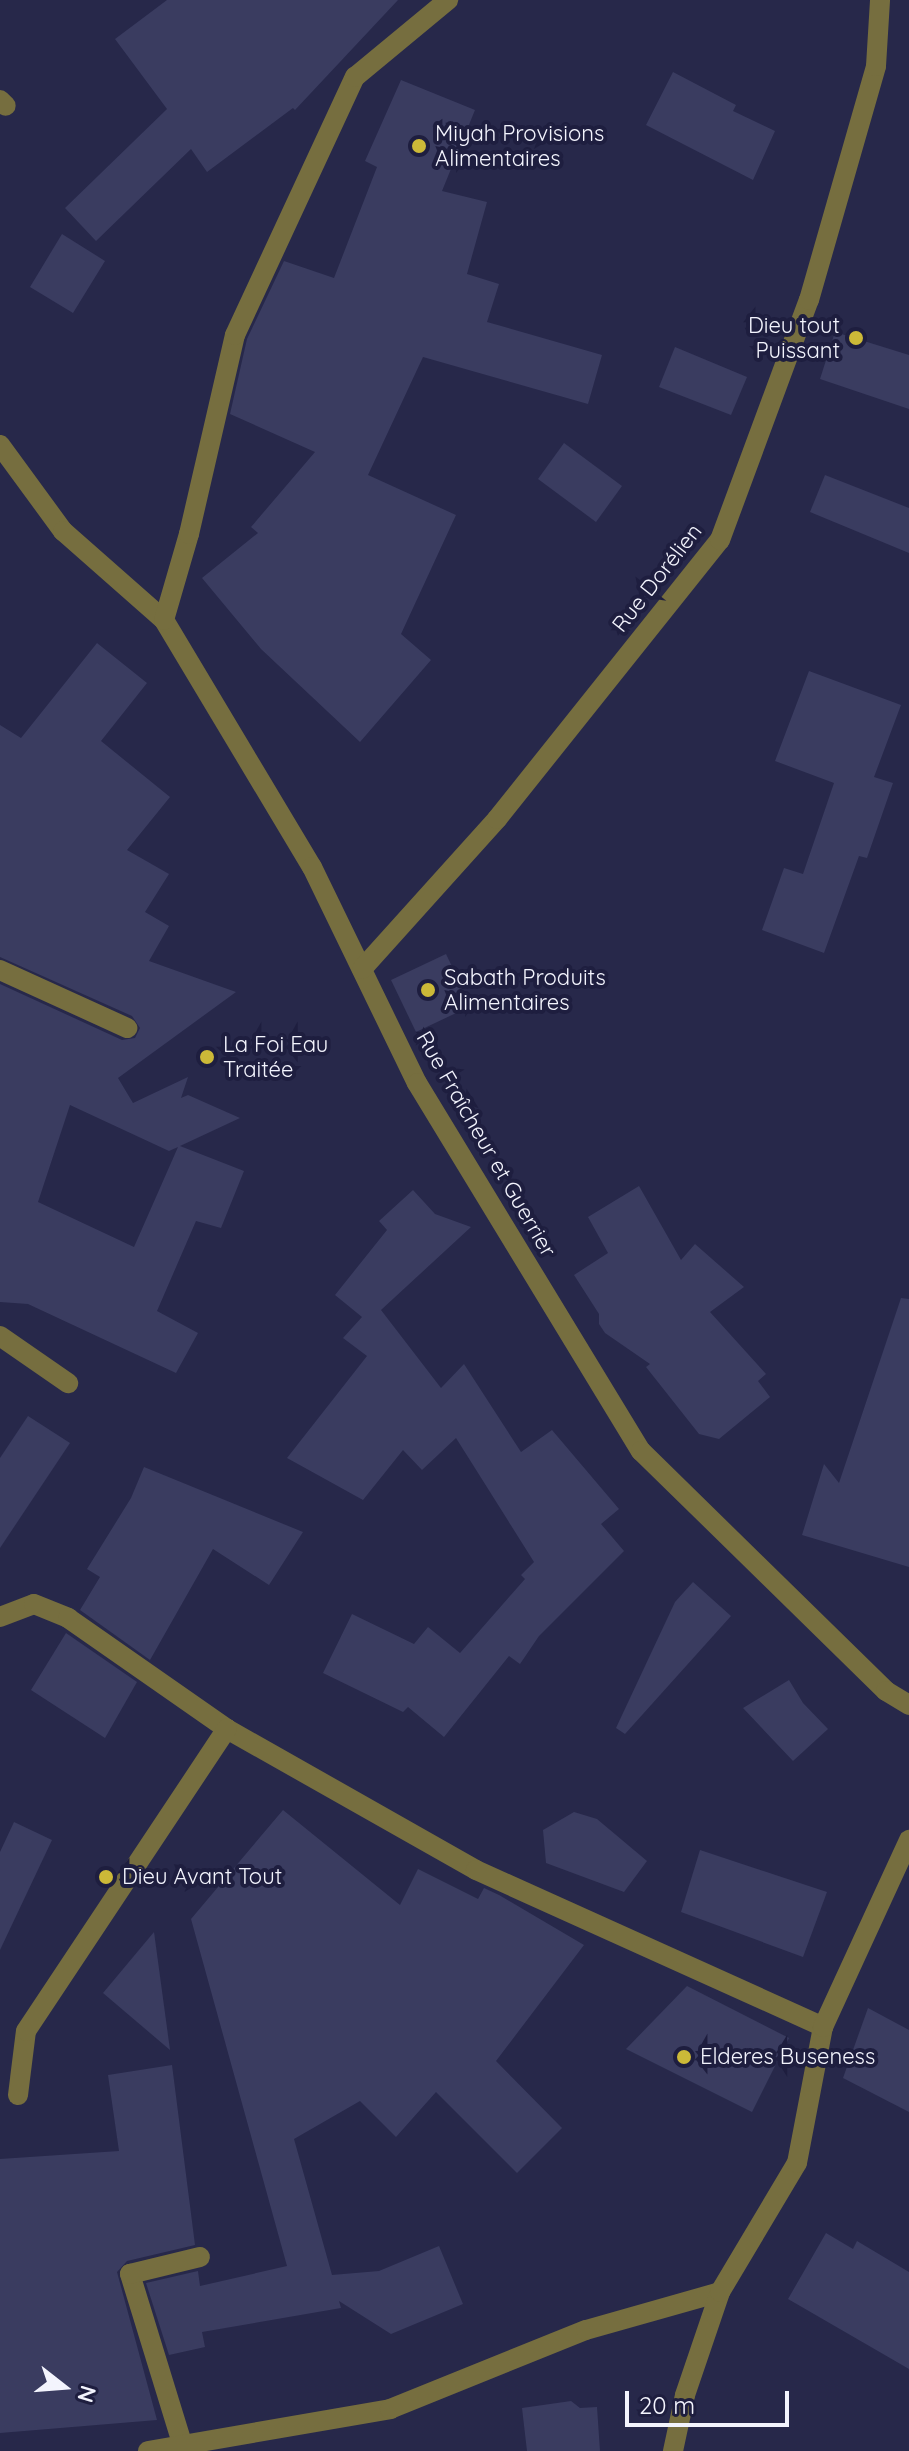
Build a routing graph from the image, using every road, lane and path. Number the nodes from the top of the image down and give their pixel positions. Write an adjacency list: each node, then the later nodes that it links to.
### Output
1 (448, 0): 4 (street)
2 (880, 0): 5 (street, Rue Dorélien)
3 (0, 445): 4 (street, Rue Fraîcheur et Guerrier)
4 (164, 620): 5 (street, Rue Fraîcheur et Guerrier)
5 (362, 969): 11 (street, Rue Fraîcheur et Guerrier)
6 (0, 970): 7 (street)
7 (127, 1028)
8 (0, 1336): 9 (street)
9 (68, 1383)
10 (0, 1617): 12 (street)
11 (909, 1705)
12 (227, 1729): 14 (street); 15 (street)
13 (909, 1840): 14 (street)
14 (823, 2027): 17 (street)
15 (18, 2095)
16 (200, 2257): 18 (street)
17 (720, 2292): 18 (street); 20 (street)
18 (182, 2443): 19 (street)
19 (148, 2451)
20 (673, 2451)

